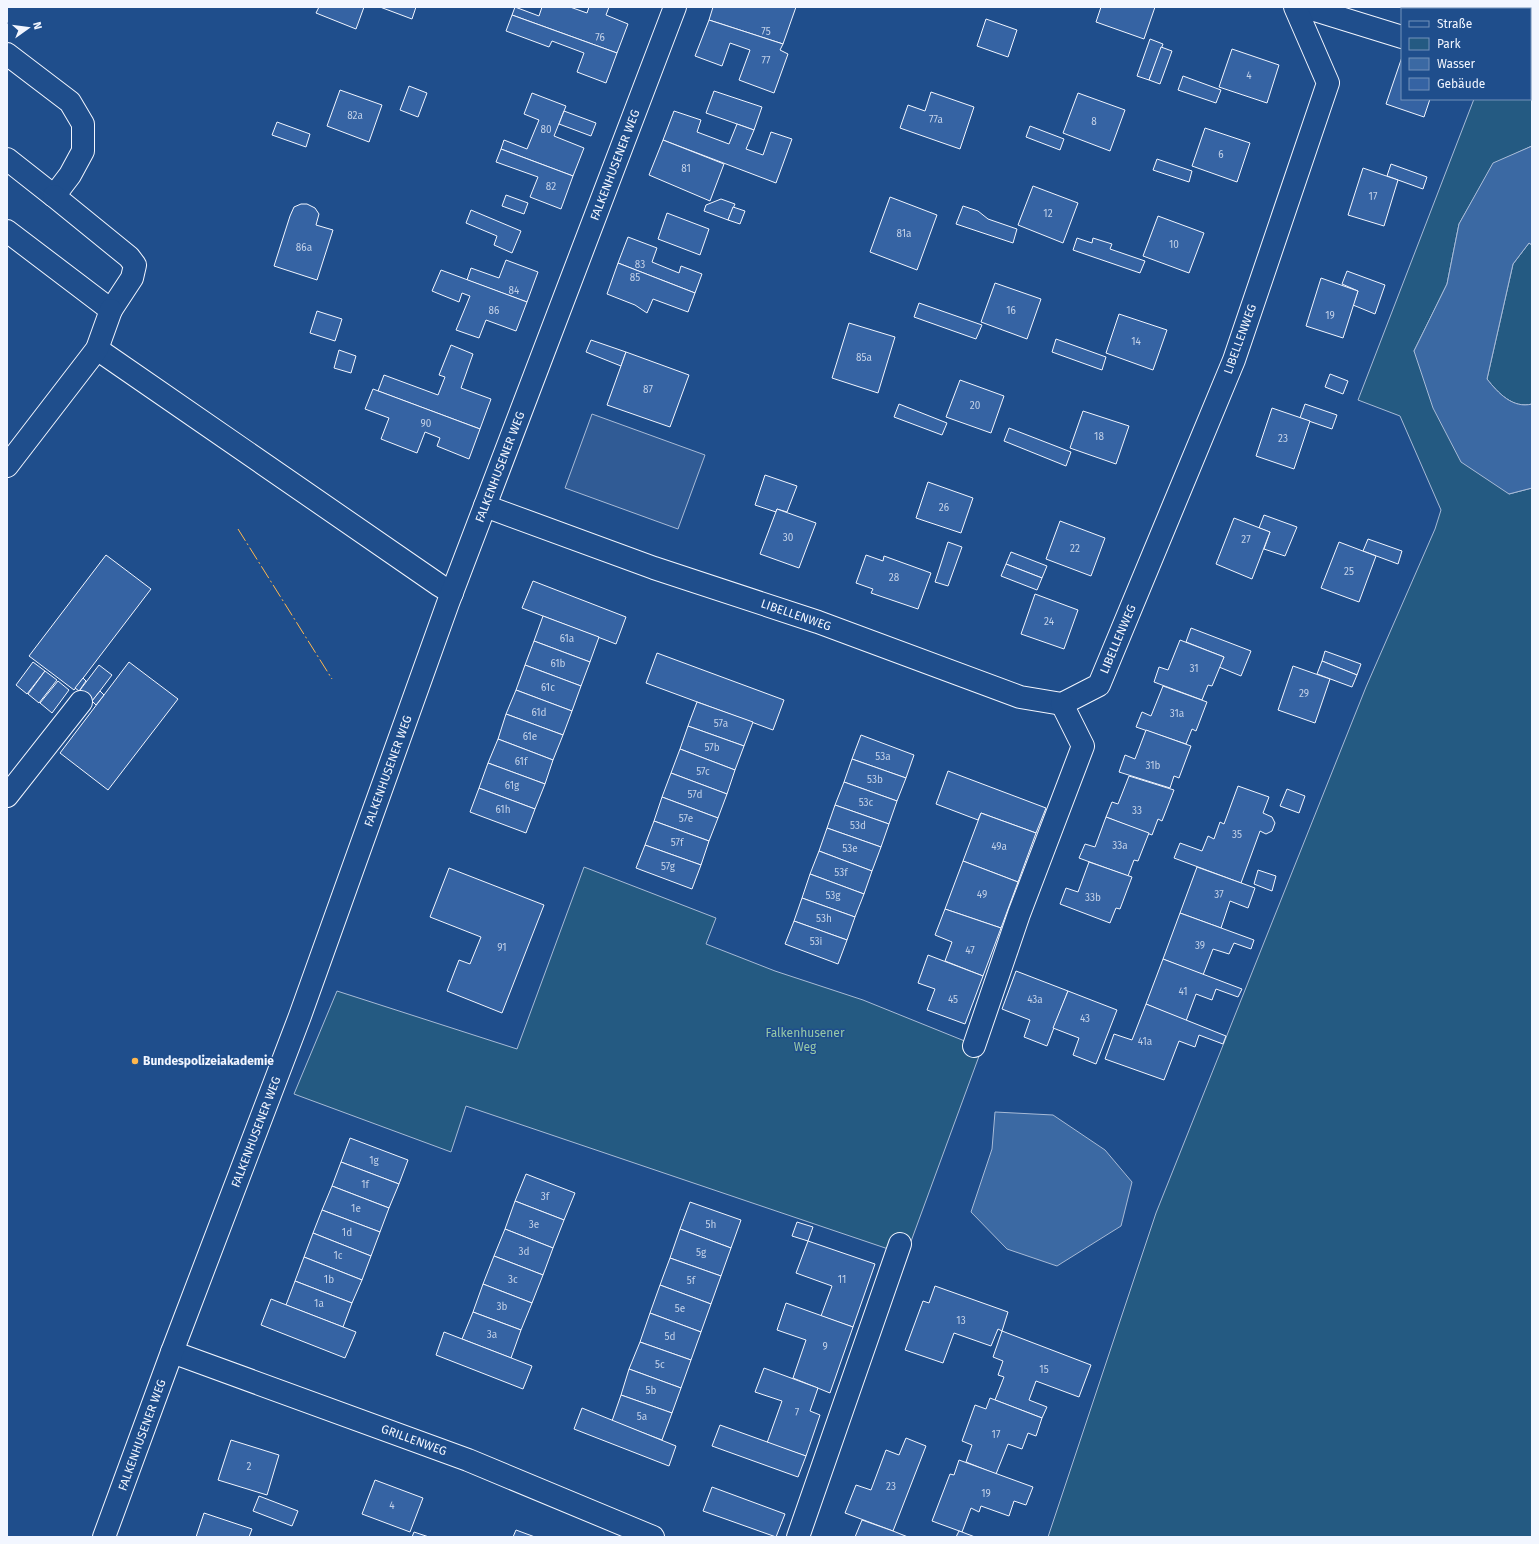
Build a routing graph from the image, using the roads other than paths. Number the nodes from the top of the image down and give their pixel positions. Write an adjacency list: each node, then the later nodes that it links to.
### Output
1 (675, 7): 12 (street, FALKENHUSENER WEG)
2 (1294, 7): 15 (street, LIBELLENWEG)
3 (1305, 7): 4 (street)
4 (1401, 37)
5 (7, 54): 7 (street)
6 (7, 160): 7 (street)
7 (54, 196): 9 (street)
8 (7, 231): 9 (street)
9 (111, 310): 10 (street)
10 (96, 349): 11 (street); 13 (street)
11 (7, 466)
12 (485, 506): 13 (street, FALKENHUSENER WEG); 15 (street, LIBELLENWEG)
13 (452, 592): 19 (street, FALKENHUSENER WEG)
14 (81, 702): 16 (street)
15 (1062, 704): 17 (street)
16 (7, 796)
17 (974, 1046)
18 (900, 1244): 22 (street)
19 (172, 1352): 20 (street, FALKENHUSENER WEG); 21 (street, GRILLENWEG)
20 (104, 1537)
21 (653, 1537)
22 (798, 1537)

